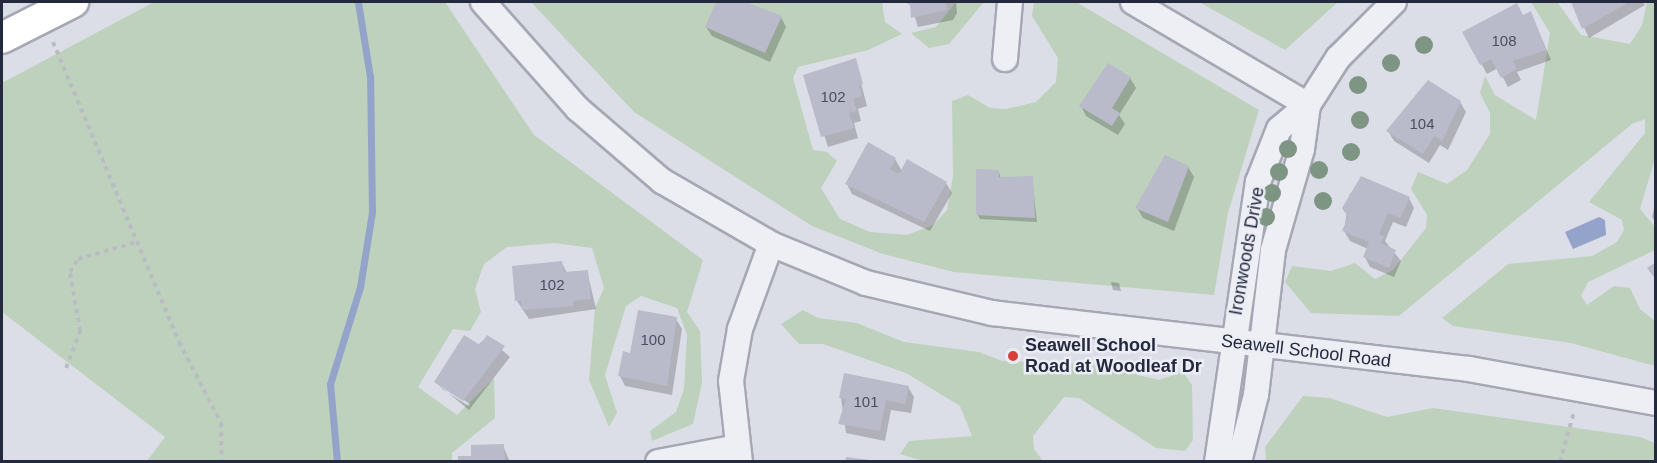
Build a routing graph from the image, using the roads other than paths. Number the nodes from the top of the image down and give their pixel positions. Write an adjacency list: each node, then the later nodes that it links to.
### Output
1 (73, 2): 6 (main road)
2 (483, 2): 9 (street, Seawell School Road)
3 (1010, 2): 7 (street)
4 (1133, 2): 8 (street)
5 (1394, 2): 8 (street, Ironwoods Drive)
6 (2, 38)
7 (1005, 59)
8 (1308, 105): 10 (street, Ironwoods Drive); 11 (street, Ironwoods Drive)
9 (771, 244): 10 (street, Seawell School Road); 13 (street)
10 (1232, 342): 11 (street, Seawell School Road); 15 (street, Ironwoods Drive)
11 (1261, 346): 12 (street, Seawell School Road); 16 (street, Ironwoods Drive)
12 (1656, 403)
13 (739, 454): 14 (street)
14 (658, 462)
15 (1217, 462)
16 (1239, 462)

